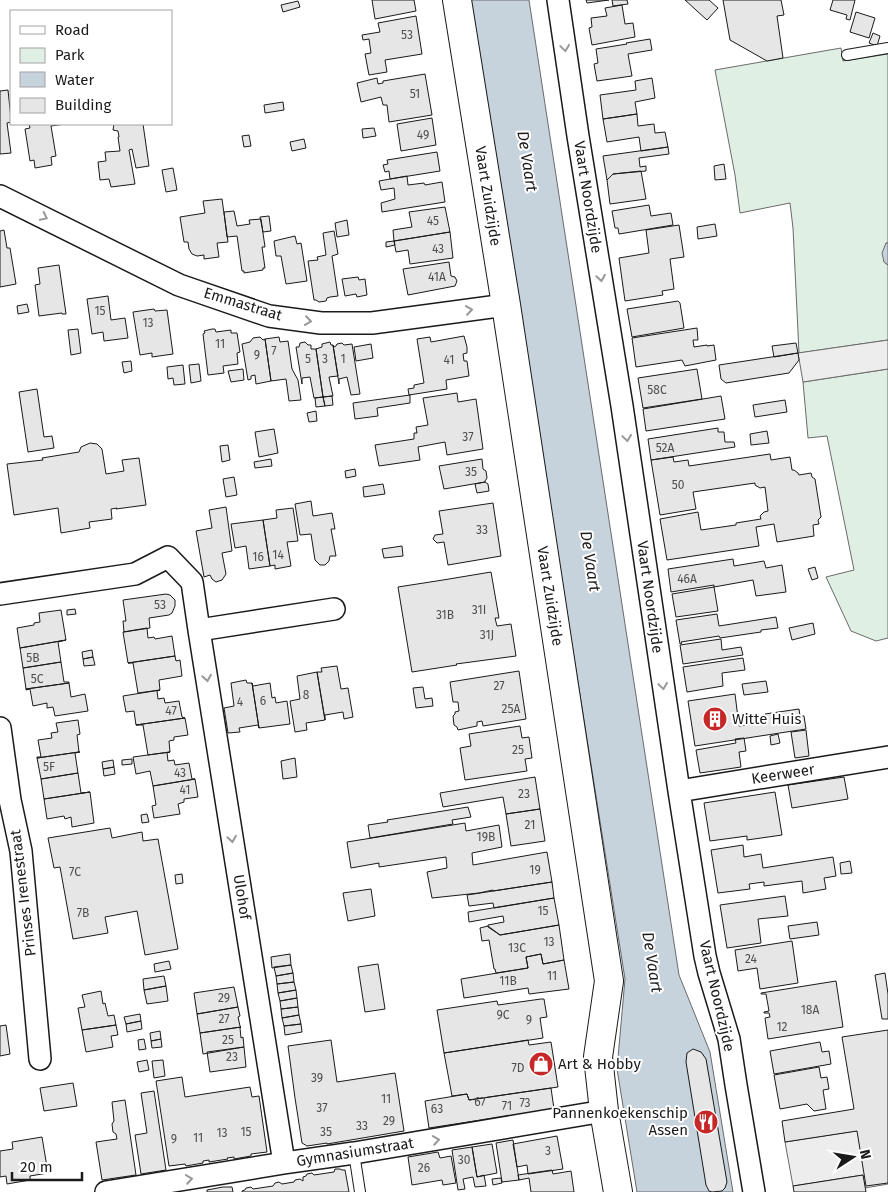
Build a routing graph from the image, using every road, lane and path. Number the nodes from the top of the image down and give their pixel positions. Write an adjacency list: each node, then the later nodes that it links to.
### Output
1 (457, 0): 6 (main road, Vaart Zuidzijde)
2 (558, 0): 12 (street, Vaart Noordzijde, one-way to 12)
3 (888, 48): 4 (lane)
4 (847, 55)
5 (0, 196): 6 (street, Emmastraat, one-way to 6)
6 (506, 305): 14 (main road, Vaart Zuidzijde)
7 (0, 594): 9 (street, Ulohof)
8 (334, 609): 9 (street)
9 (199, 630): 16 (street, Ulohof, one-way to 16)
10 (0, 728): 13 (street, Prinses Irenestraat)
11 (888, 757): 12 (street, Keerweer)
12 (679, 791): 20 (street, Vaart Noordzijde)
13 (40, 1060)
14 (604, 1111): 15 (street, Gymnasiumstraat, one-way to 14); 19 (main road, Vaart Zuidzijde)
15 (354, 1153): 16 (street, Gymnasiumstraat); 18 (lane)
16 (284, 1163): 17 (street, Gymnasiumstraat, one-way to 16)
17 (106, 1192)
18 (360, 1192)
19 (618, 1192)
20 (754, 1192)

